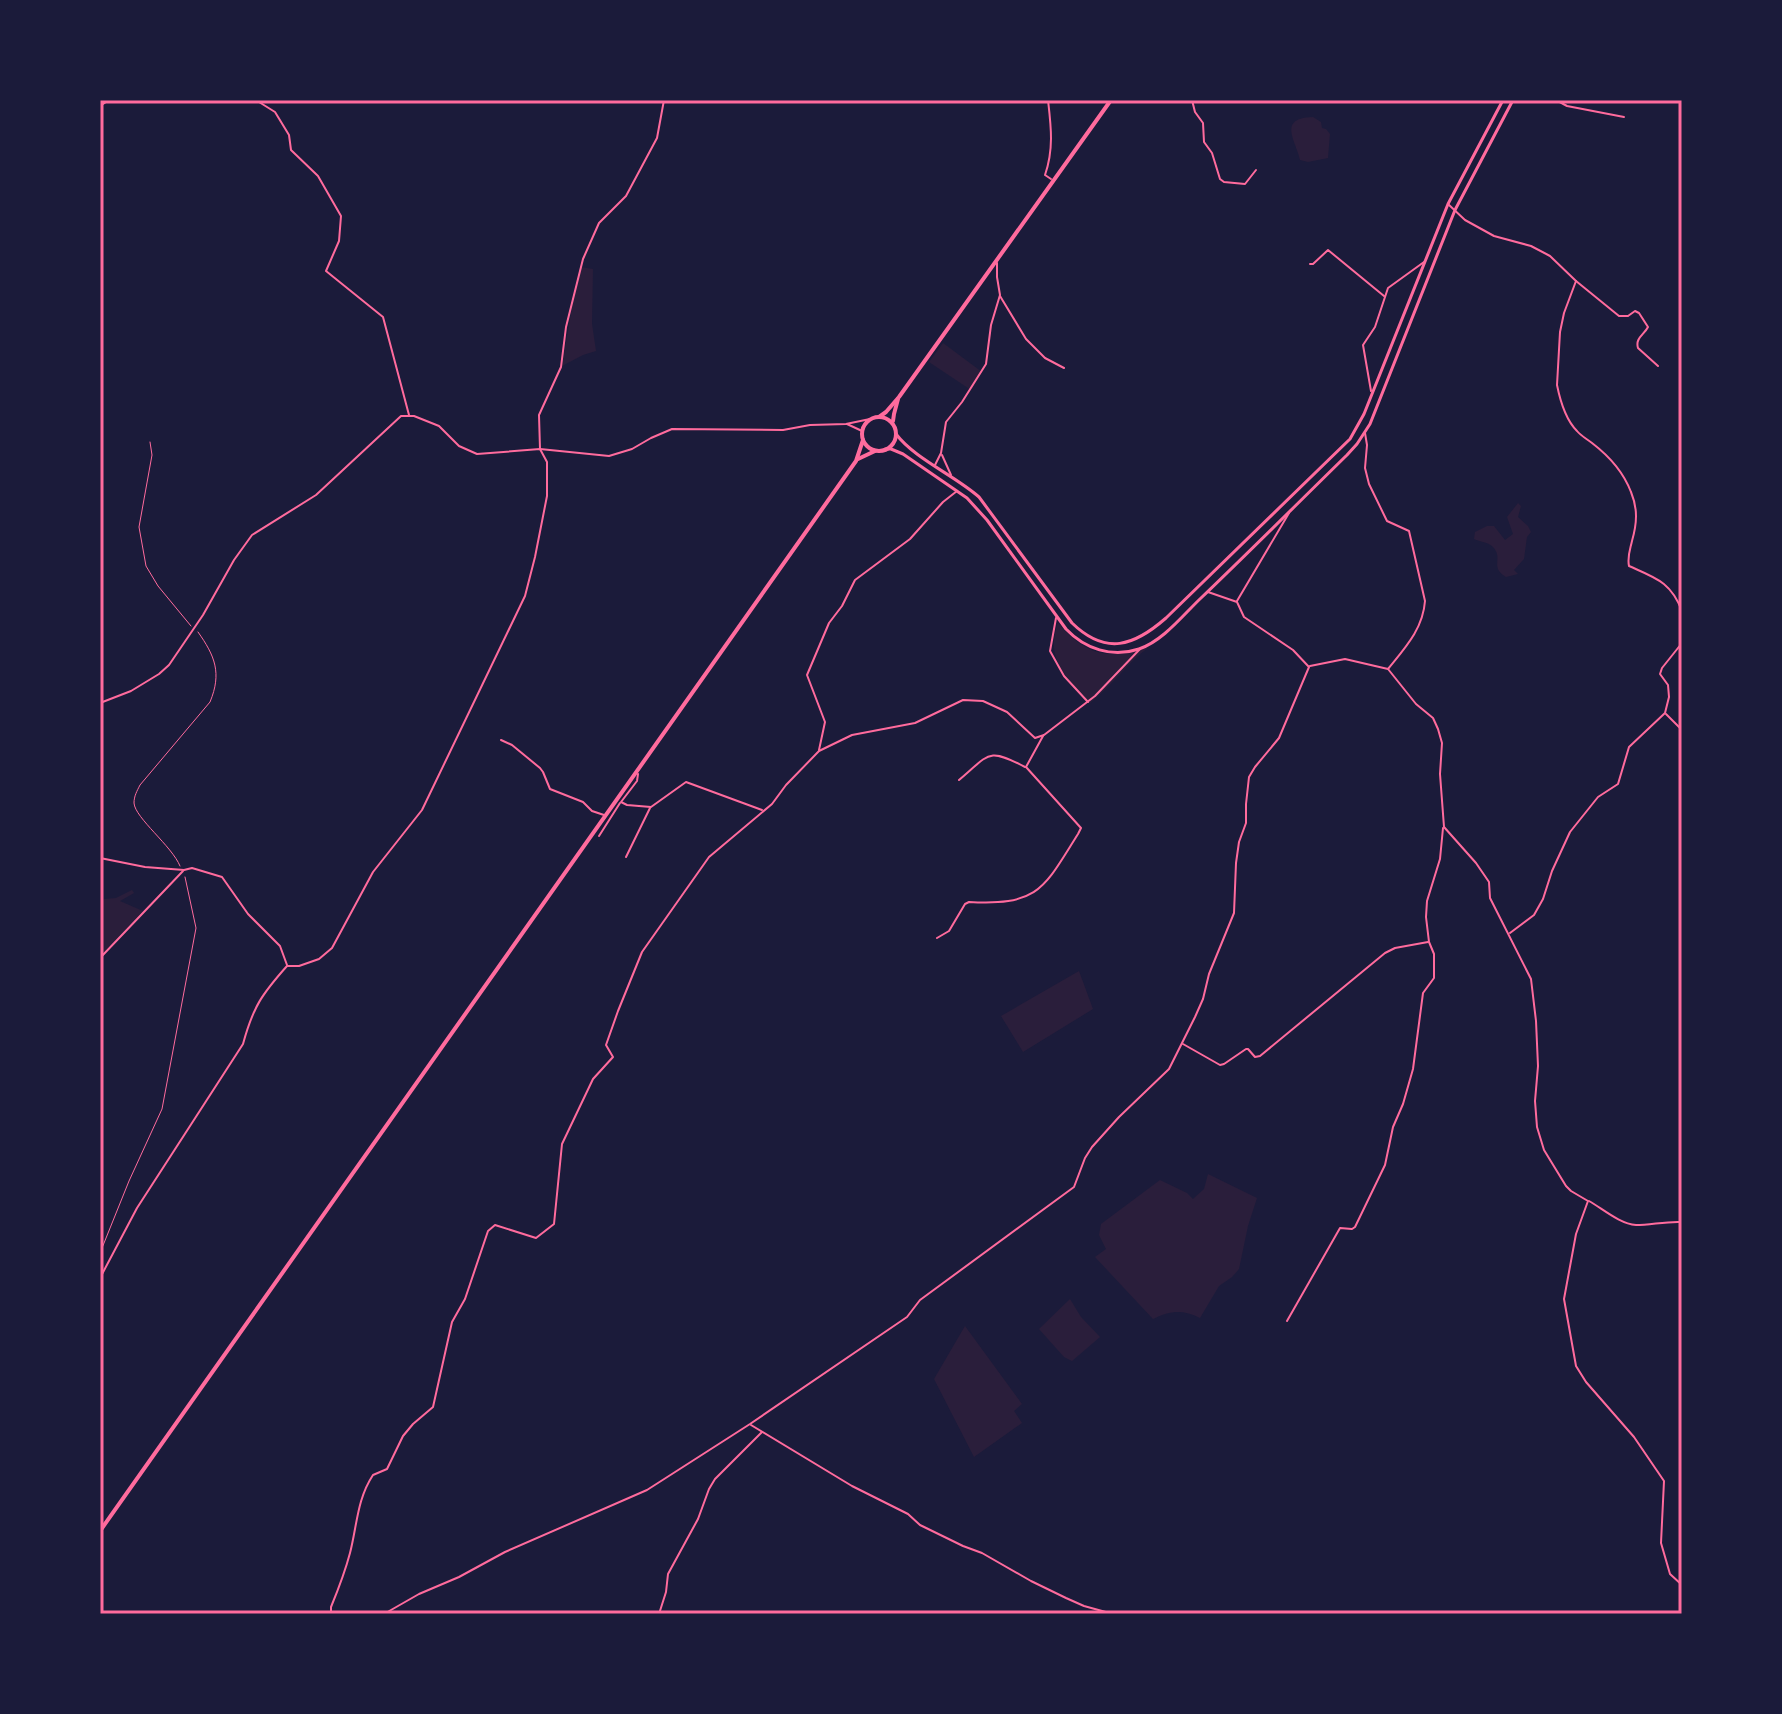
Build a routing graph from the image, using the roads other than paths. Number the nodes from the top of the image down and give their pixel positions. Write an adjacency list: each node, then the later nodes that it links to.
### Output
1 (109, 100): 10 (street)
2 (248, 100): 26 (street)
3 (664, 100): 36 (street)
4 (1048, 100): 13 (street)
5 (1111, 100): 13 (main road)
6 (1192, 100): 12 (street)
7 (1503, 100): 14 (main road)
8 (1513, 100): 15 (main road)
9 (1556, 100): 11 (street)
10 (100, 106)
11 (1624, 117)
12 (1256, 170)
13 (1054, 181): 17 (main road)
14 (1448, 204): 15 (street); 16 (main road)
15 (1455, 210): 19 (street); 33 (main road)
16 (1425, 261): 21 (street); 24 (main road)
17 (997, 262): 20 (street); 25 (main road)
18 (1310, 264): 21 (street)
19 (1576, 281): 22 (street); 47 (street)
20 (1000, 295): 23 (street); 39 (street)
21 (1385, 297): 24 (street)
22 (1658, 366)
23 (1064, 368)
24 (1372, 396): 31 (main road)
25 (899, 397): 27 (main road); 30 (main road)
26 (409, 416): 36 (street); 56 (street)
27 (879, 417): 28 (main road); 30 (main road)
28 (870, 419): 29 (street); 32 (main road)
29 (846, 424): 32 (street); 36 (street)
30 (894, 426): 34 (main road)
31 (1357, 428): 33 (main road); 42 (main road)
32 (862, 431): 35 (main road)
33 (1365, 433): 44 (main road); 54 (street)
34 (896, 434): 37 (main road); 41 (main road)
35 (863, 440): 38 (main road); 40 (main road)
36 (540, 449): 78 (street)
37 (885, 449): 38 (main road); 43 (main road)
38 (876, 450): 40 (main road)
39 (941, 453): 41 (street); 42 (street)
40 (856, 461): 63 (main road)
41 (935, 465): 42 (main road)
42 (951, 476)
43 (958, 490): 50 (main road); 61 (street)
44 (1291, 510): 45 (main road); 48 (street)
45 (1207, 591): 48 (street); 52 (main road)
46 (1682, 596): 47 (street)
47 (1677, 599): 49 (street)
48 (1237, 602): 53 (street)
49 (1682, 611)
50 (1056, 617): 52 (main road); 55 (street)
51 (1682, 643): 57 (street)
52 (1141, 648): 55 (street)
53 (1309, 667): 54 (street); 79 (street)
54 (1388, 669): 69 (street)
55 (1088, 702): 59 (street)
56 (100, 703)
57 (1665, 713): 58 (street); 74 (street)
58 (1682, 730)
59 (1044, 735): 61 (street); 62 (street)
60 (501, 740): 68 (street)
61 (819, 751): 67 (street)
62 (1026, 767): 64 (street); 75 (street)
63 (637, 771): 65 (street); 68 (main road)
64 (959, 780)
65 (621, 802): 66 (street); 70 (street)
66 (651, 807): 67 (street); 71 (street)
67 (763, 810): 88 (street)
68 (605, 816): 86 (main road)
69 (1444, 827): 74 (street); 76 (street)
70 (599, 836)
71 (626, 857)
72 (100, 858): 73 (street)
73 (184, 870): 77 (street); 78 (street)
74 (1509, 934): 80 (street)
75 (937, 938)
76 (1429, 942): 79 (street); 83 (street)
77 (100, 958)
78 (287, 966): 82 (street)
79 (1183, 1044): 84 (street)
80 (1588, 1201): 81 (street); 87 (street)
81 (1682, 1222)
82 (100, 1278)
83 (1287, 1321)
84 (750, 1424): 85 (street); 89 (street)
85 (762, 1432): 90 (street); 91 (street)
86 (100, 1531)
87 (1682, 1585)
88 (331, 1614)
89 (384, 1614)
90 (659, 1614)
91 (1113, 1614)

